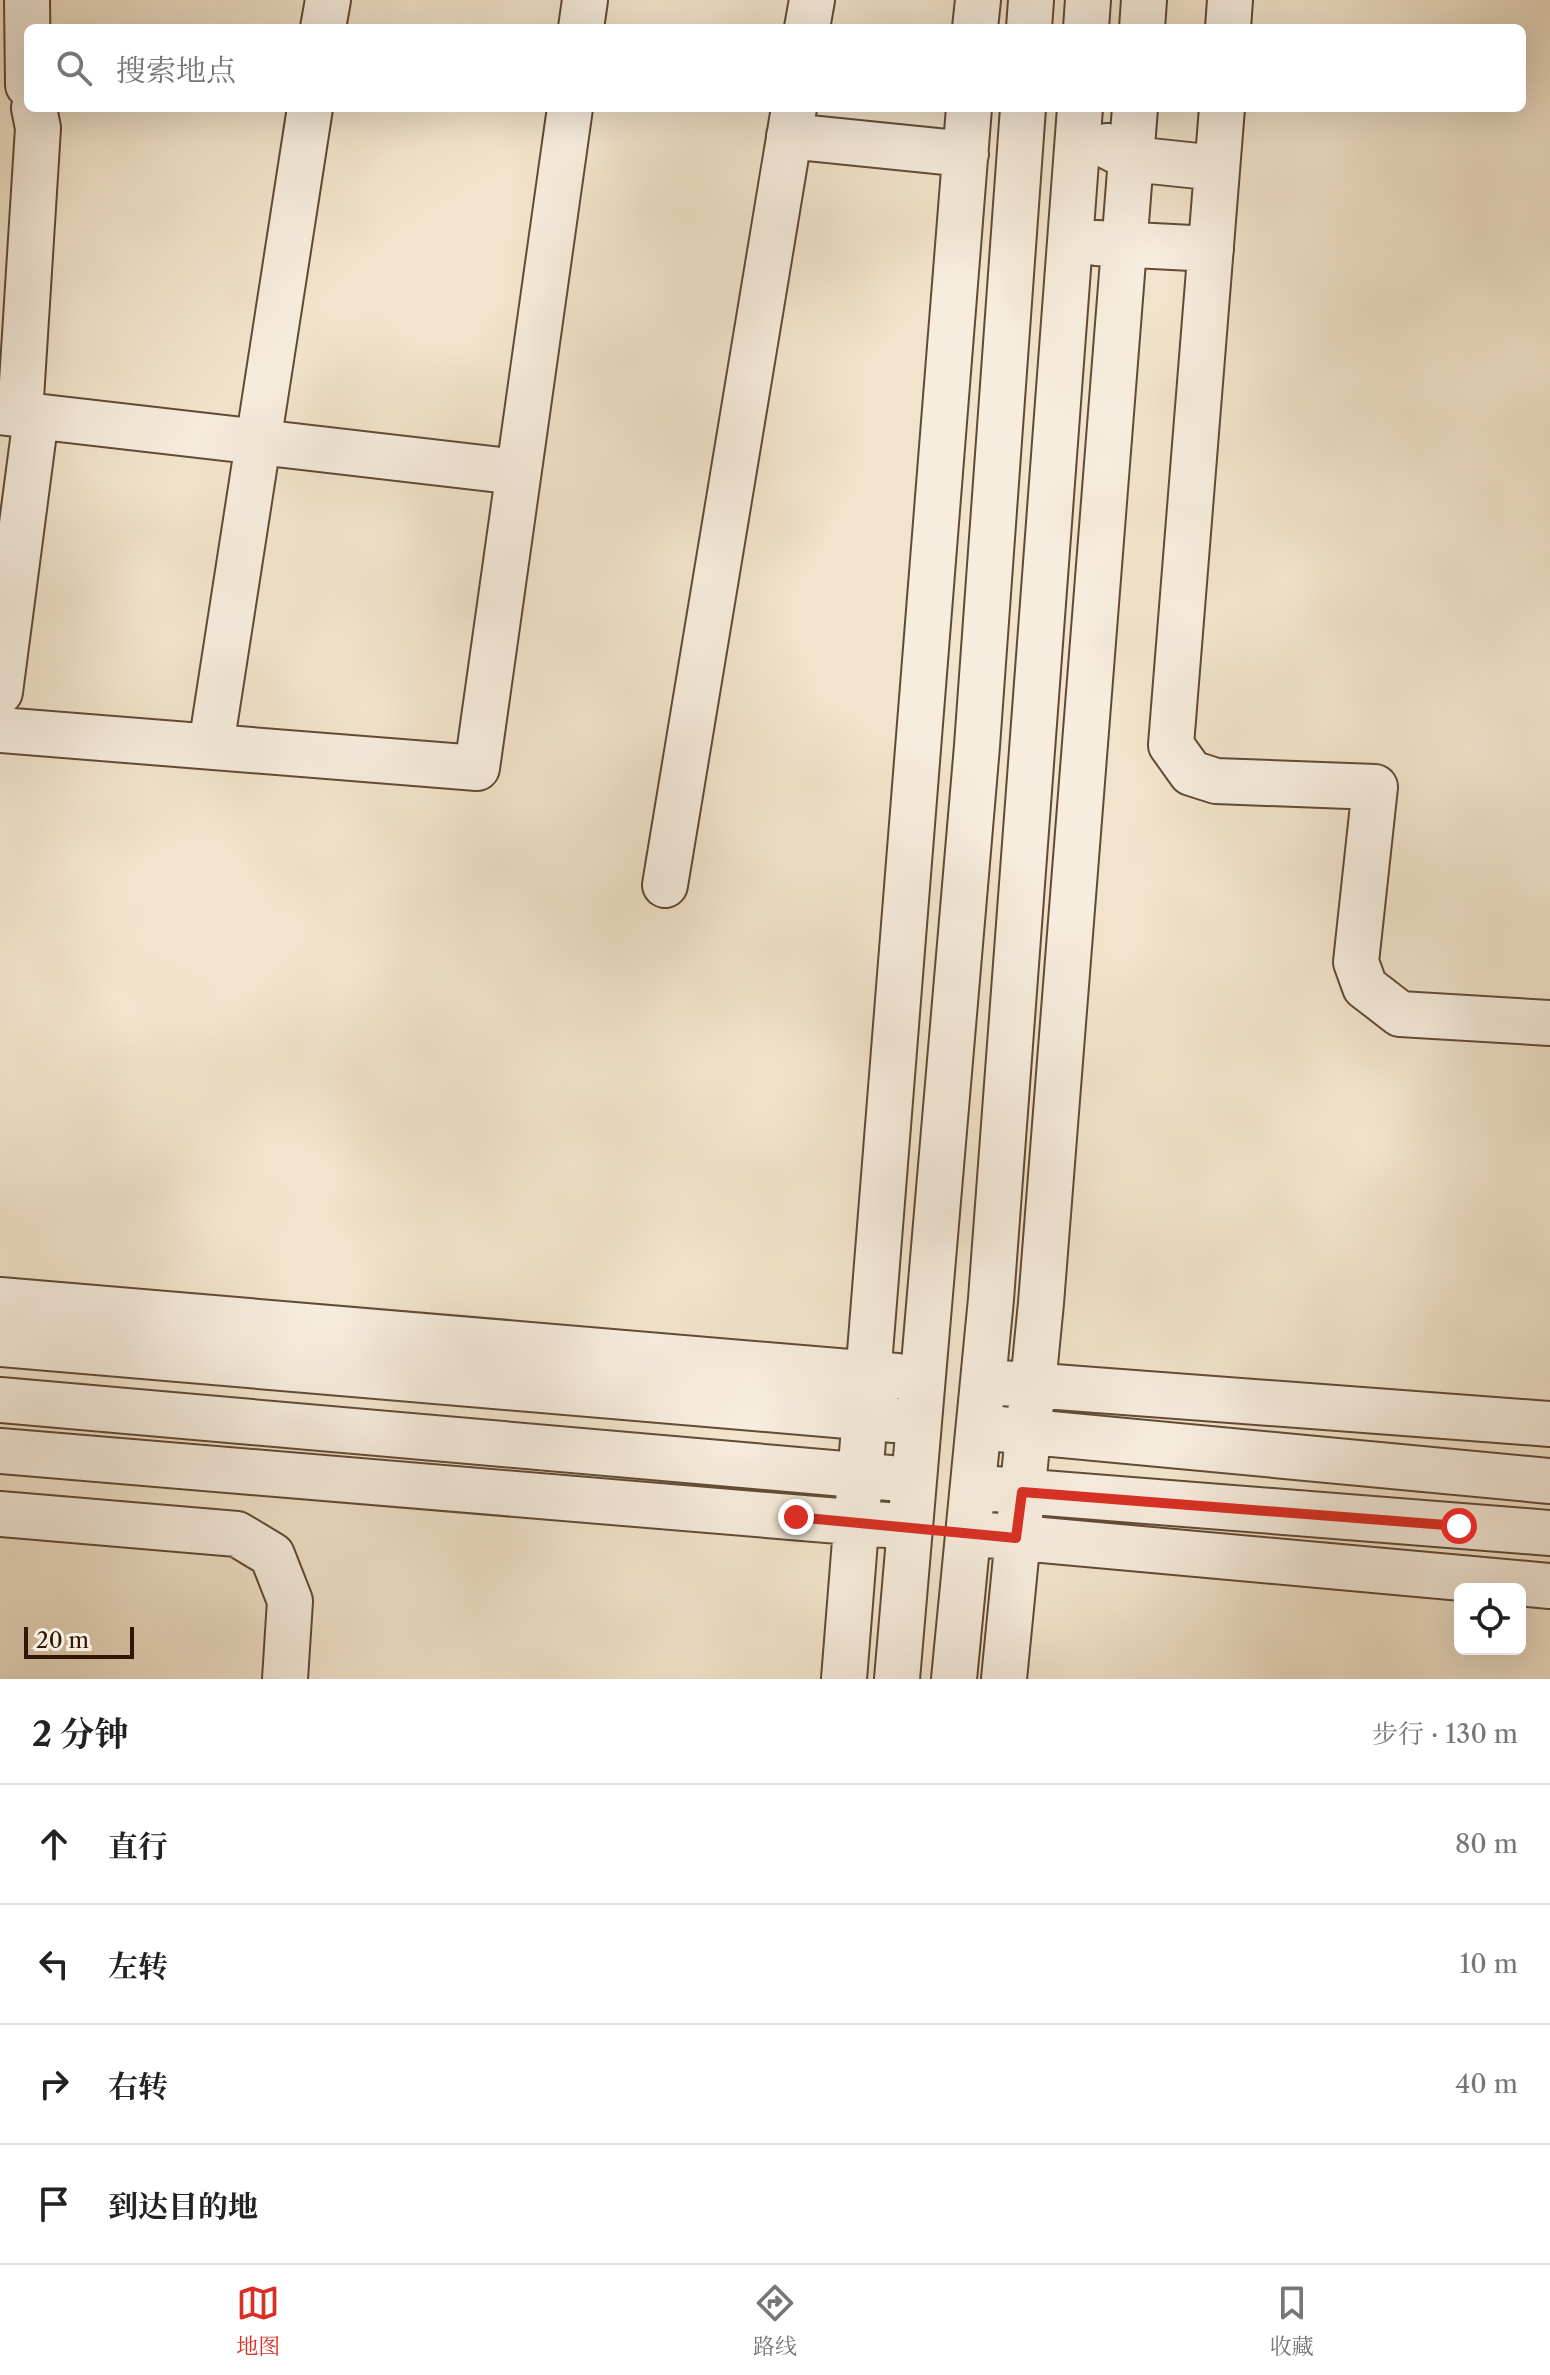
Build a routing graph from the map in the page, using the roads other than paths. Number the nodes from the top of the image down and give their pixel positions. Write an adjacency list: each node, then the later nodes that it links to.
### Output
1 (27, 0): 10 (street)
2 (328, 0): 11 (street)
3 (585, 0): 12 (street)
4 (812, 0): 13 (street)
5 (978, 0): 14 (street)
6 (1031, 0): 15 (street)
7 (1088, 0): 16 (street)
8 (1144, 0): 17 (street)
9 (1230, 0): 18 (street)
10 (27, 24)
11 (324, 24)
12 (582, 24)
13 (808, 24)
14 (975, 24)
15 (1029, 24)
16 (1086, 24)
17 (1142, 24)
18 (1228, 24)
19 (309, 112): 36 (street)
20 (569, 112): 37 (street)
21 (969, 112): 29 (street)
22 (1023, 112): 39 (street)
23 (1054, 112): 26 (street)
24 (1135, 112): 30 (street)
25 (1222, 112): 31 (street)
26 (1079, 119): 30 (street); 32 (street)
27 (24, 120): 35 (street)
28 (792, 122): 29 (street); 45 (street)
29 (966, 154): 38 (street)
30 (1132, 159): 31 (street); 33 (street)
31 (1217, 168): 34 (street)
32 (1070, 243): 33 (street); 40 (street)
33 (1125, 243): 34 (street); 41 (street)
34 (1211, 249): 46 (street)
35 (18, 414): 36 (street); 42 (street)
36 (256, 442): 37 (street); 44 (street)
37 (518, 472): 44 (street)
38 (931, 588): 39 (street); 49 (street)
39 (989, 595): 50 (street)
40 (1043, 603): 41 (street); 51 (street)
41 (1096, 609): 52 (street)
42 (0, 692)
43 (0, 730): 44 (street)
44 (211, 746)
45 (665, 885)
46 (1550, 1023)
47 (0, 1300): 49 (street)
48 (0, 1344): 55 (street)
49 (869, 1373): 50 (street); 55 (street)
50 (925, 1378): 51 (street); 56 (street)
51 (983, 1382): 52 (street); 58 (street)
52 (1033, 1386): 57 (street); 59 (street)
53 (0, 1400): 54 (street)
54 (92, 1408): 61 (street); 62 (street)
55 (866, 1417): 56 (street); 62 (street)
56 (921, 1422): 58 (street); 63 (street)
57 (1550, 1424)
58 (978, 1427): 59 (street); 65 (street)
59 (1028, 1431): 64 (street); 66 (street)
60 (0, 1451): 61 (street)
61 (90, 1459): 68 (street); 69 (street)
62 (861, 1476): 63 (street); 69 (street)
63 (916, 1480): 65 (street); 70 (street)
64 (1550, 1481)
65 (972, 1486): 66 (street); 71 (street)
66 (1022, 1492): 72 (street); 73 (street)
67 (0, 1514): 68 (street)
68 (87, 1520): 75 (street)
69 (857, 1522): 70 (street); 76 (street)
70 (912, 1527): 71 (street); 77 (street)
71 (968, 1533): 73 (street); 78 (street)
72 (1550, 1533)
73 (1016, 1538): 74 (street); 79 (street)
74 (1550, 1586)
75 (285, 1679)
76 (844, 1679)
77 (897, 1679)
78 (954, 1679)
79 (1004, 1679)

